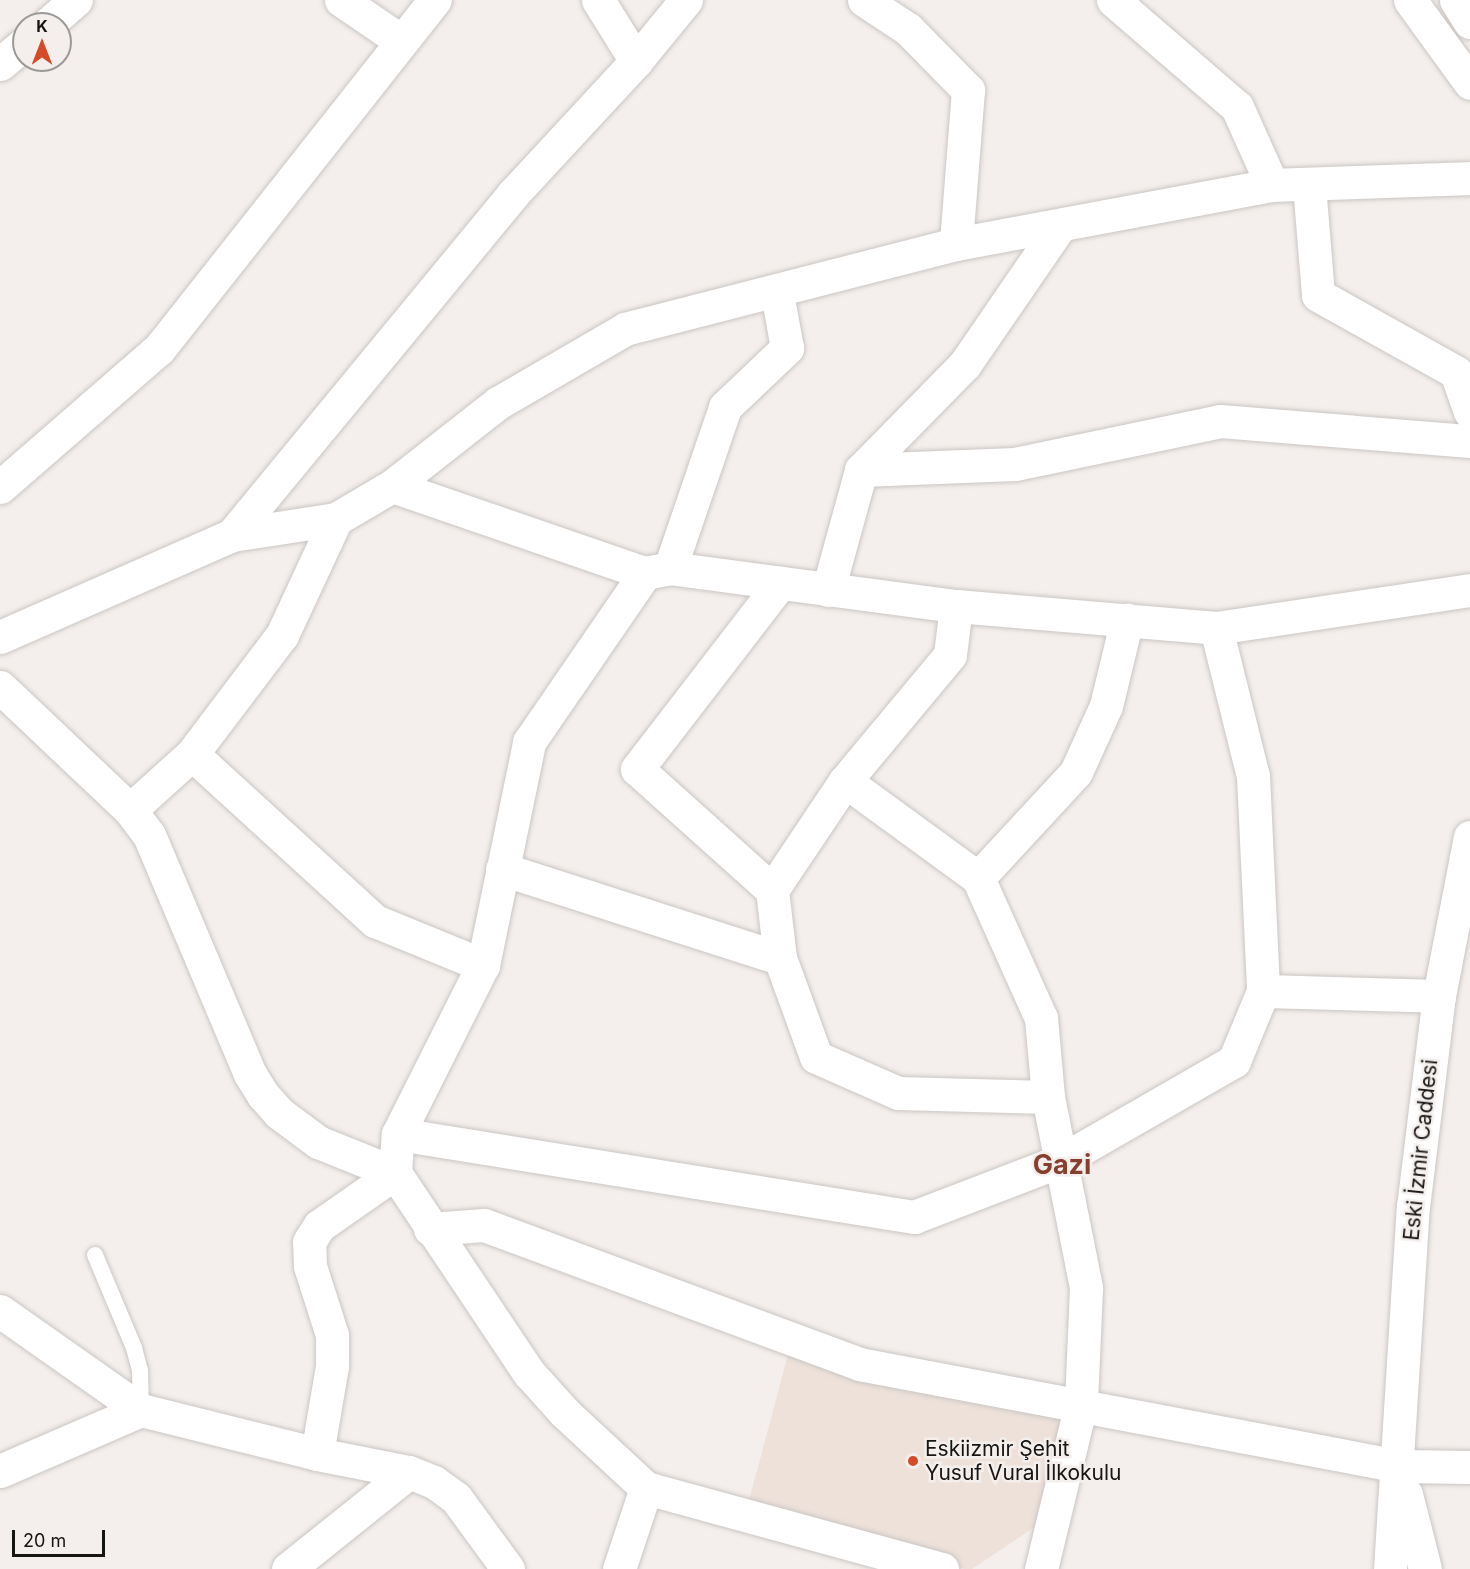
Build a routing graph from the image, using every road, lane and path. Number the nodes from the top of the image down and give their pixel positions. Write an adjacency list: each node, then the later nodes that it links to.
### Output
1 (76, 0): 10 (street)
2 (341, 0): 12 (street)
3 (435, 0): 12 (street)
4 (598, 0): 14 (street)
5 (686, 0): 14 (street)
6 (864, 0): 21 (street)
7 (1113, 0): 18 (street)
8 (1410, 0): 16 (street)
9 (1456, 0): 11 (street)
10 (62, 12)
11 (1470, 22)
12 (401, 41): 27 (street)
13 (12, 54): 15 (street)
14 (636, 61): 29 (street)
15 (0, 64)
16 (1470, 83)
17 (1470, 178): 19 (street)
18 (1272, 185): 19 (street); 20 (street)
19 (1309, 185): 23 (street)
20 (1060, 226): 21 (street); 25 (street)
21 (956, 244): 22 (street)
22 (777, 293): 26 (street); 30 (street)
23 (1470, 412)
24 (1470, 441): 25 (street)
25 (861, 470): 32 (street)
26 (392, 486): 28 (street); 30 (street)
27 (0, 487)
28 (336, 519): 29 (street); 39 (street)
29 (232, 535): 37 (street)
30 (658, 570): 31 (street); 43 (street)
31 (780, 583): 32 (street); 45 (street)
32 (828, 590): 34 (street)
33 (1470, 590): 36 (street)
34 (956, 606): 35 (street); 40 (street)
35 (1127, 619): 36 (street); 44 (street)
36 (1216, 628): 49 (street)
37 (0, 637)
38 (0, 687): 41 (street)
39 (192, 754): 41 (street); 48 (street)
40 (844, 782): 44 (street); 45 (street)
41 (130, 810): 54 (street)
42 (1470, 837): 50 (street, Eski İzmir Caddesi)
43 (502, 869): 47 (street); 48 (street)
44 (978, 878): 51 (street)
45 (772, 890): 47 (street)
46 (1470, 925): 50 (street)
47 (780, 958): 51 (street)
48 (483, 965): 52 (street)
49 (1263, 991): 50 (street); 53 (street)
50 (1439, 996): 61 (street, Eski İzmir Caddesi)
51 (1048, 1097): 53 (street)
52 (398, 1134): 53 (street); 54 (street)
53 (1060, 1161): 58 (street)
54 (395, 1173): 55 (street); 60 (street)
55 (430, 1229): 58 (street); 65 (street)
56 (95, 1255): 59 (lane)
57 (0, 1311): 59 (street)
58 (1081, 1404): 61 (street); 70 (street)
59 (141, 1410): 60 (street); 63 (street)
60 (317, 1454): 64 (street)
61 (1399, 1466): 62 (street); 71 (street, Eski İzmir Caddesi); 72 (street, Eski İzmir Caddesi)
62 (1470, 1467)
63 (0, 1471)
64 (409, 1473): 66 (street); 67 (street)
65 (646, 1488): 68 (street); 69 (street)
66 (288, 1569)
67 (508, 1569)
68 (619, 1569)
69 (942, 1569)
70 (1041, 1569)
71 (1390, 1569)
72 (1425, 1569)

